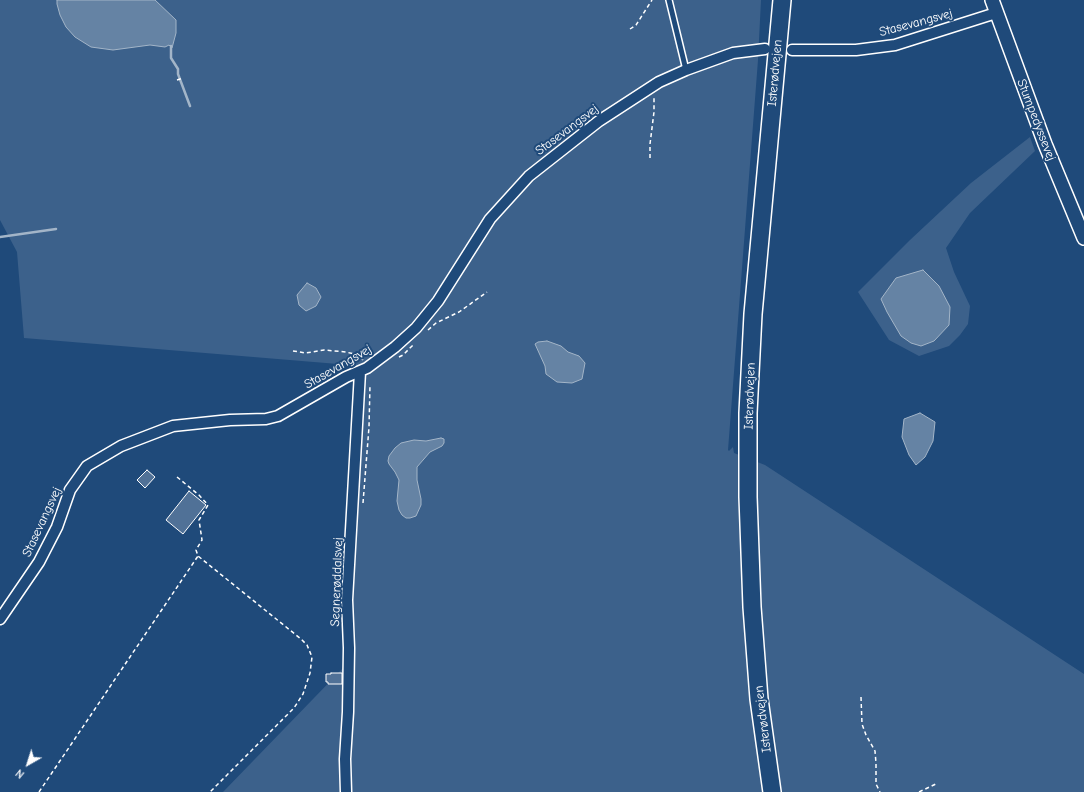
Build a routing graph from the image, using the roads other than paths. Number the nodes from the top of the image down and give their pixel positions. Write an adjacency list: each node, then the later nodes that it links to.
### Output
1 (669, 0): 7 (lane)
2 (782, 0): 12 (highway, Isterødvejen)
3 (992, 0): 4 (street, Stumpedyssevej)
4 (996, 13): 6 (street, Stasevangsvej); 8 (street, Stumpedyssevej)
5 (765, 49): 7 (street, Stasevangsvej)
6 (792, 50)
7 (686, 70): 9 (street, Stasevangsvej)
8 (1084, 238)
9 (363, 370): 10 (street, Stasevangsvej); 11 (street, Segnerøddalsvej)
10 (0, 619)
11 (346, 792)
12 (772, 792)

